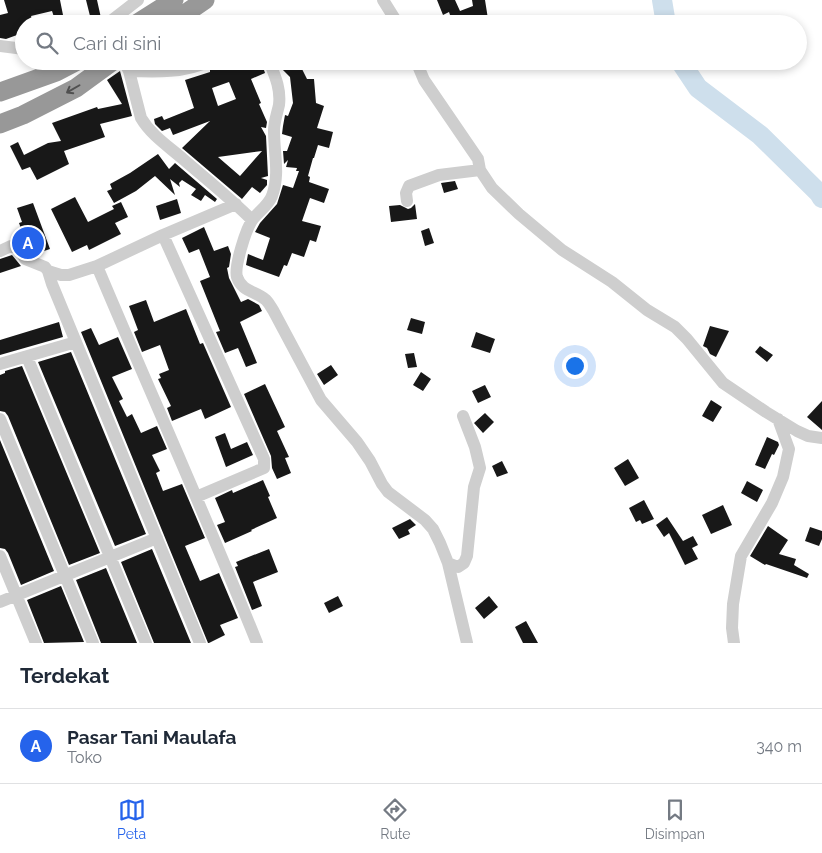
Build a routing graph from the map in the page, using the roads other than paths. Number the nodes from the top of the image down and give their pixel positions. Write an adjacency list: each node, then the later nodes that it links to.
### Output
1 (138, 0): 5 (street)
2 (205, 0): 4 (highway)
3 (383, 0): 6 (street)
4 (170, 13)
5 (119, 15)
6 (392, 15)
7 (0, 46): 8 (street)
8 (15, 48)
9 (47, 70): 16 (highway)
10 (112, 70): 17 (highway, one-way to 17)
11 (124, 70): 20 (street)
12 (169, 70): 13 (street)
13 (182, 70)
14 (273, 70): 21 (street)
15 (420, 70): 18 (street)
16 (0, 92)
17 (0, 124)
18 (480, 170): 19 (street); 31 (street)
19 (407, 201)
20 (236, 204): 21 (street); 22 (street)
21 (252, 220): 37 (street)
22 (163, 235): 24 (street); 33 (street)
23 (0, 251): 25 (street)
24 (97, 266): 25 (street); 33 (street)
25 (48, 271): 26 (street)
26 (76, 342): 27 (street); 34 (street)
27 (27, 357): 28 (street); 36 (street)
28 (0, 364)
29 (463, 416): 37 (street)
30 (0, 419): 38 (street)
31 (778, 419): 32 (street); 47 (street)
32 (822, 438)
33 (196, 497): 45 (street)
34 (157, 538): 36 (street); 44 (street)
35 (0, 556): 39 (street)
36 (110, 557): 38 (street); 43 (street)
37 (448, 562): 46 (street)
38 (65, 576): 39 (street); 42 (street)
39 (16, 595): 40 (street); 41 (street)
40 (0, 602)
41 (36, 643)
42 (93, 643)
43 (146, 643)
44 (200, 643)
45 (257, 643)
46 (467, 643)
47 (734, 643)

